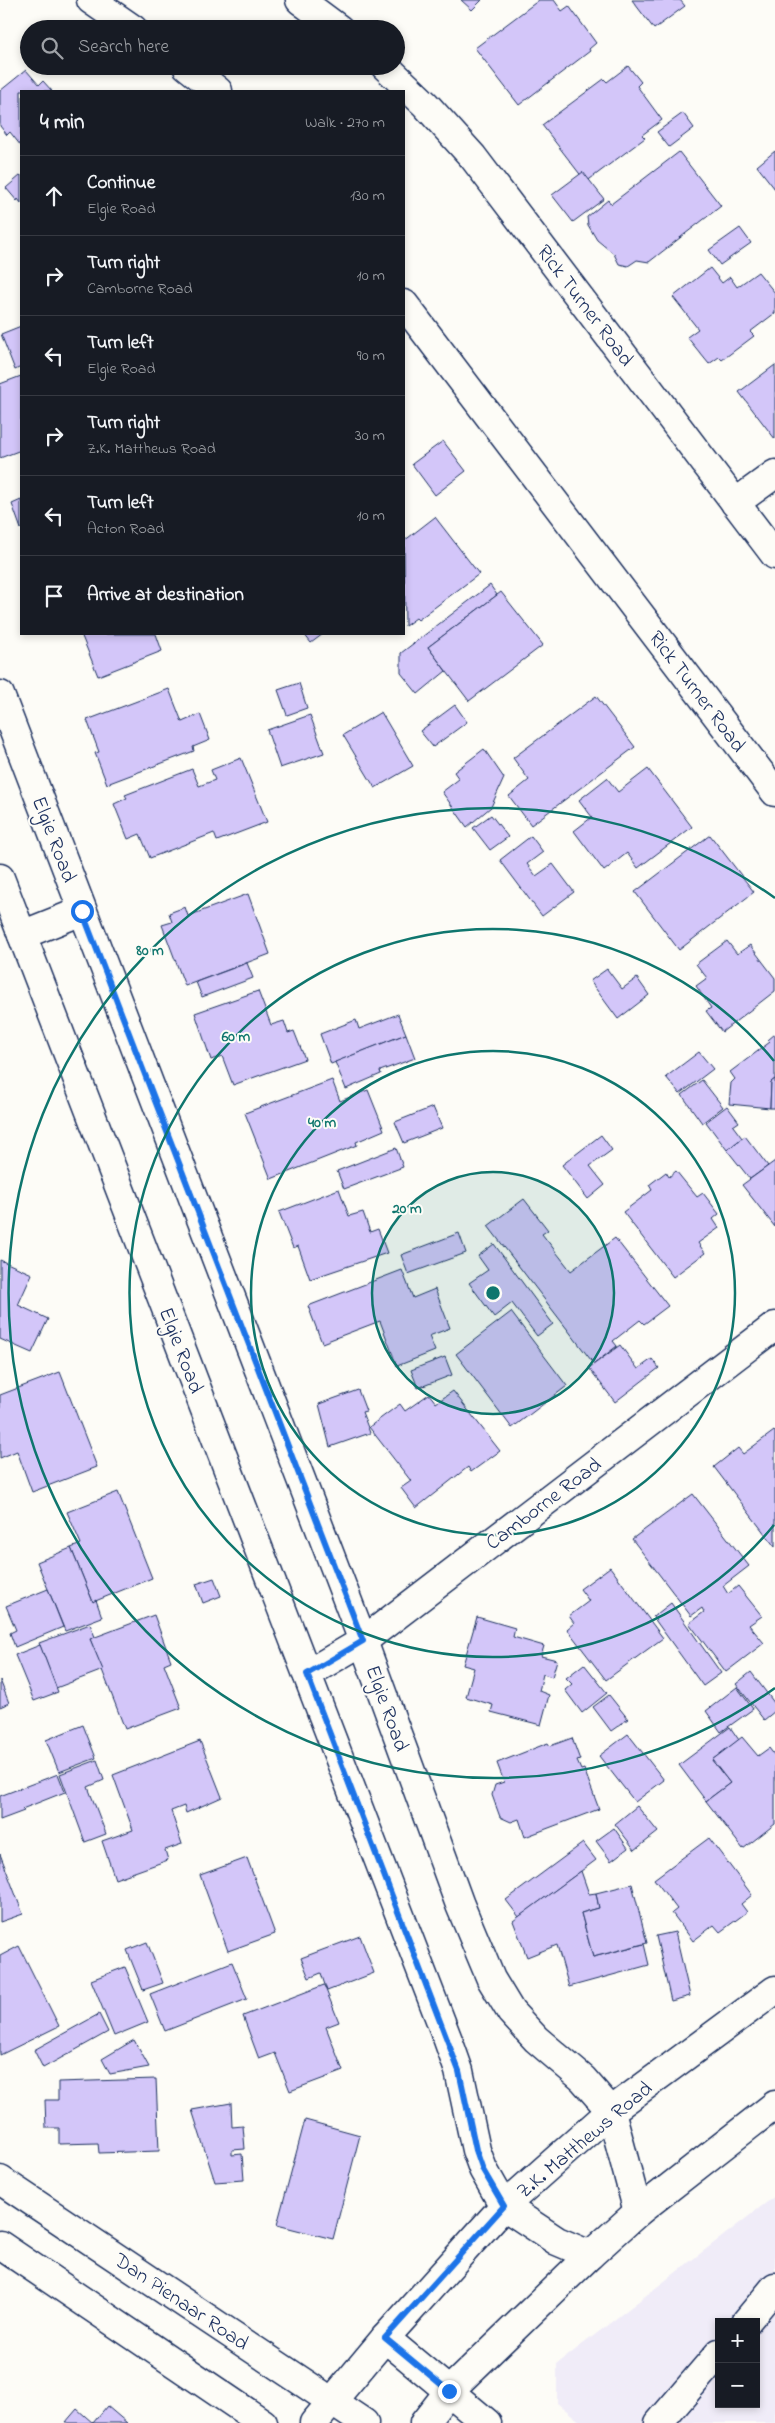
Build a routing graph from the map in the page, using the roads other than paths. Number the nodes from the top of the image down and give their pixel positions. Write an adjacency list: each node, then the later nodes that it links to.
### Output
1 (92, 0): 3 (street)
2 (300, 0): 4 (street)
3 (120, 20)
4 (327, 20)
5 (198, 75): 7 (street)
6 (394, 75): 10 (street, Rick Turner Road)
7 (217, 90)
8 (405, 305): 13 (street, Rick Turner Road)
9 (775, 474): 10 (street)
10 (736, 503): 11 (street, Rick Turner Road)
11 (775, 555)
12 (0, 695): 15 (street, Elgie Road)
13 (775, 792)
14 (0, 878): 16 (street, Elgie Road)
15 (82, 911): 16 (street); 18 (street, Elgie Road)
16 (22, 936): 19 (street, Elgie Road)
17 (775, 1326): 18 (street, Camborne Road)
18 (363, 1641): 19 (street, Camborne Road); 22 (street, Elgie Road)
19 (307, 1674): 24 (street, Elgie Road)
20 (775, 1990): 22 (street, Z.K. Matthews Road)
21 (775, 2105): 25 (street)
22 (611, 2111): 24 (street, Z.K. Matthews Road); 25 (street, Elgie Road)
23 (0, 2180): 33 (street, Dan Pienaar Road)
24 (504, 2206): 27 (street, Elgie Road); 30 (street, Z.K. Matthews Road)
25 (638, 2212): 27 (street)
26 (0, 2245): 34 (street)
27 (590, 2256): 32 (street)
28 (775, 2288): 29 (street)
29 (749, 2318)
30 (385, 2338): 32 (street); 33 (street, Z.K. Matthews Road)
31 (715, 2358): 39 (street)
32 (449, 2391): 37 (street); 38 (street)
33 (333, 2402): 35 (street, Z.K. Matthews Road); 36 (street, Dan Pienaar Road)
34 (263, 2423)
35 (314, 2423)
36 (364, 2423)
37 (424, 2423)
38 (487, 2423)
39 (659, 2423)

